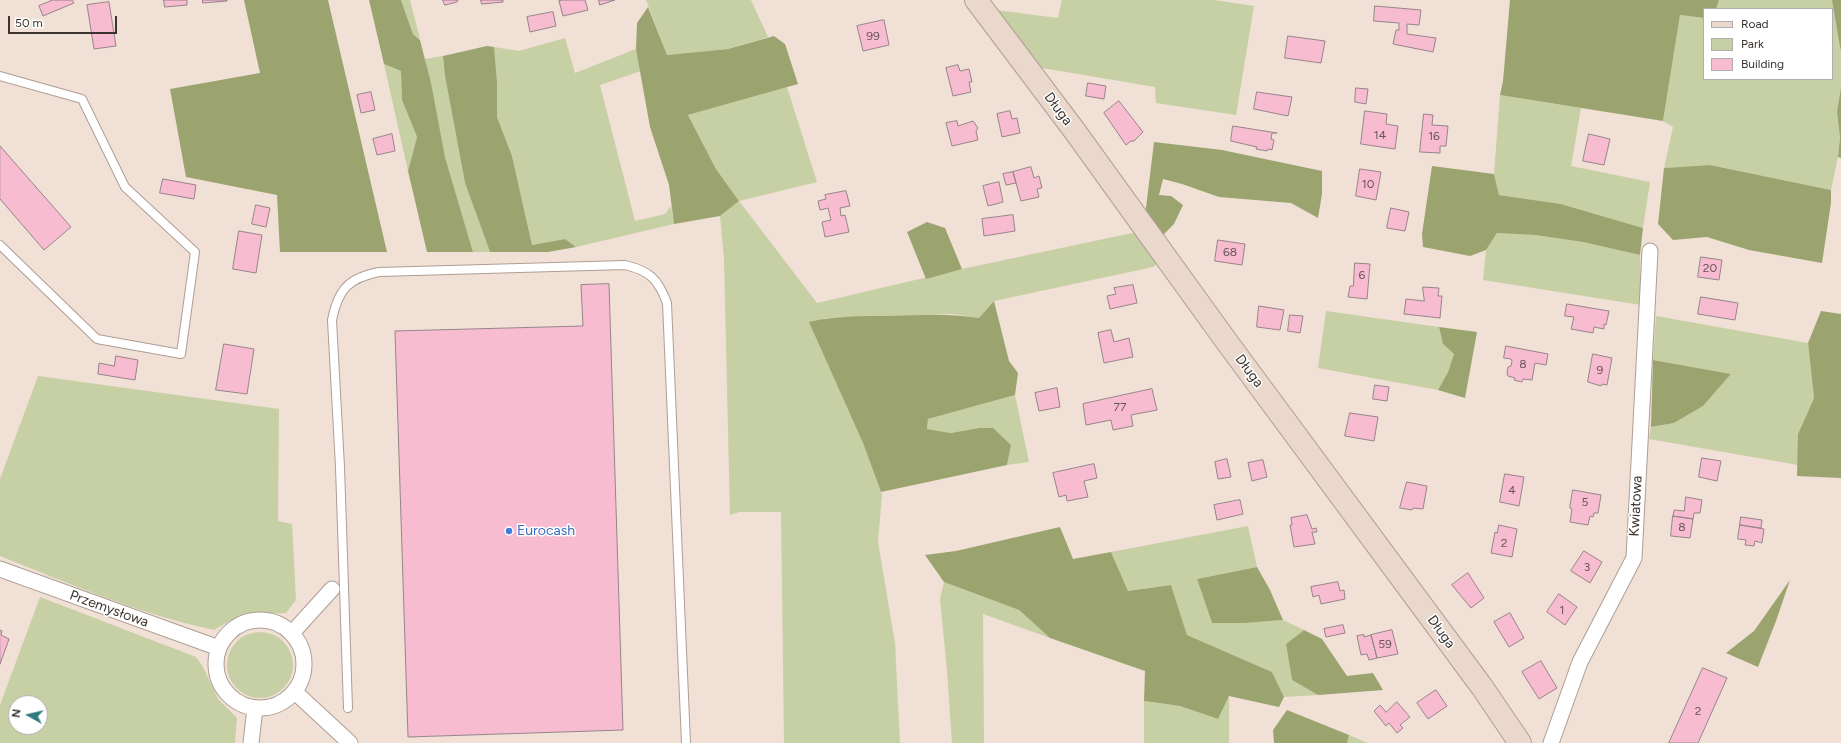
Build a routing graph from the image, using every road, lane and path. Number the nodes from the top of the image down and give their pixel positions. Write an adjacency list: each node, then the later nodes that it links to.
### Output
1 (976, 0): 15 (street, Długa)
2 (0, 76): 3 (lane)
3 (0, 244)
4 (1650, 251): 16 (street, Kwiatowa)
5 (0, 569): 8 (street, Przemysłowa)
6 (337, 587): 7 (street); 11 (lane); 14 (lane)
7 (292, 632): 8 (street); 9 (street)
8 (219, 648): 10 (street)
9 (295, 692): 10 (street); 13 (street)
10 (255, 708): 12 (street)
11 (348, 708)
12 (251, 743)
13 (350, 743)
14 (686, 743)
15 (1520, 743)
16 (1551, 743)

